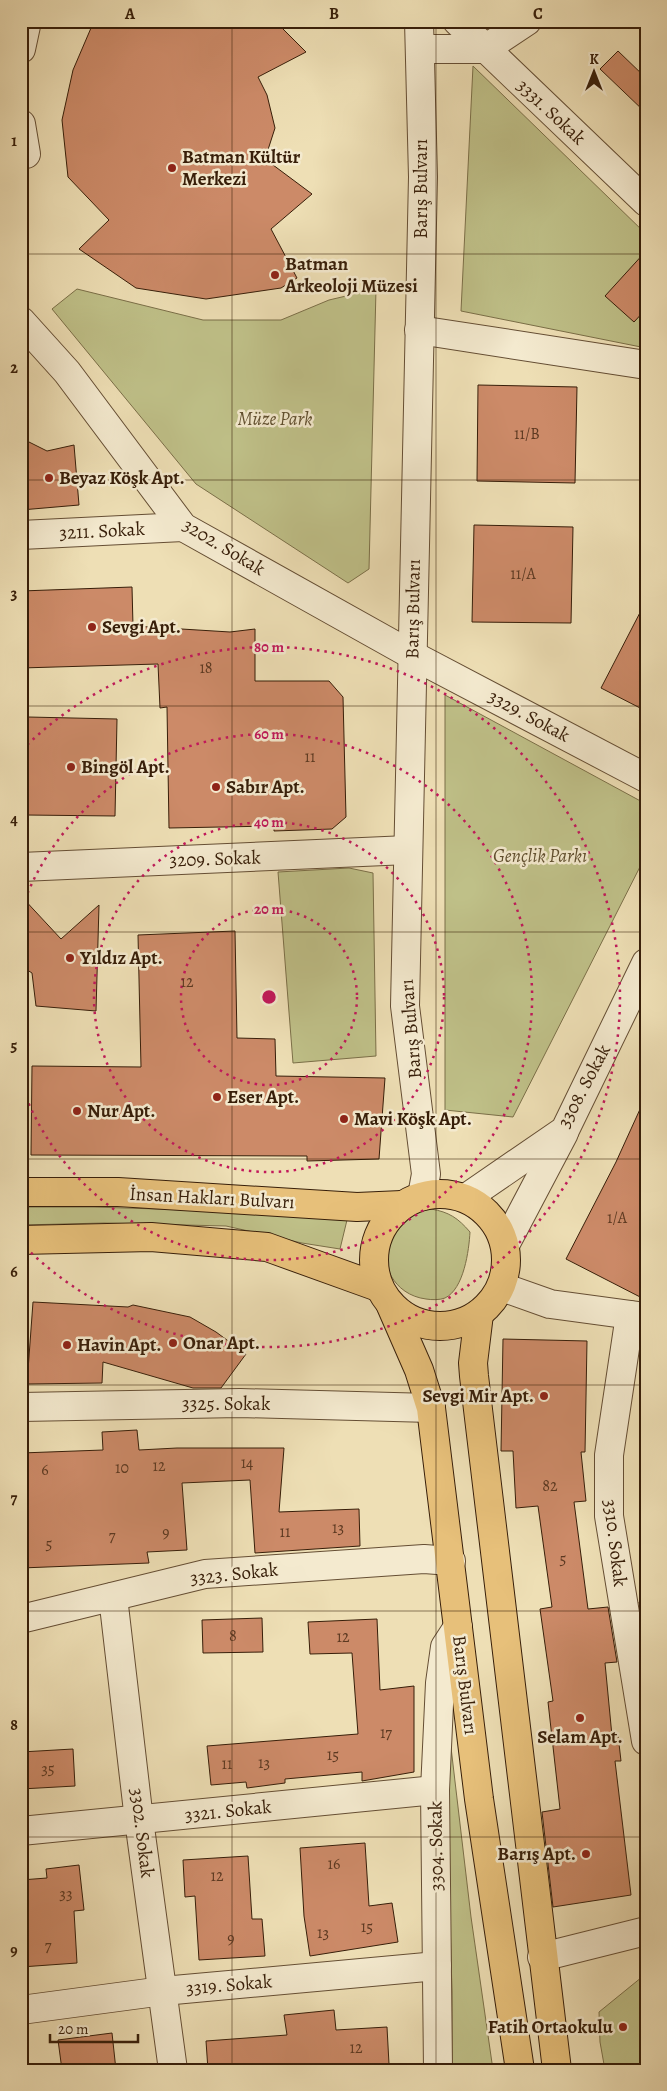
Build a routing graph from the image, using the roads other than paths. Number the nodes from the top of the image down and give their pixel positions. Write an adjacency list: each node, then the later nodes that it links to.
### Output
1 (28, 21): 5 (street)
2 (419, 21): 6 (street, Barış Bulvarı)
3 (457, 21): 7 (street, 3331. Sokak)
4 (527, 21): 7 (street)
5 (21, 49)
6 (420, 49): 7 (street); 12 (street, Barış Bulvarı)
7 (485, 49): 10 (street, 3331. Sokak)
8 (21, 124): 9 (street)
9 (26, 154)
10 (646, 202)
11 (21, 321): 14 (street, 3202. Sokak)
12 (419, 330): 13 (street); 16 (street, Barış Bulvarı)
13 (646, 365)
14 (183, 527): 15 (street, 3211. Sokak); 16 (street, 3202. Sokak)
15 (21, 535)
16 (412, 655): 17 (street, 3329. Sokak); 18 (street, Barış Bulvarı)
17 (646, 778)
18 (408, 850): 19 (street, 3209. Sokak); 24 (street, Barış Bulvarı)
19 (21, 867)
20 (646, 963): 21 (street, 3308. Sokak)
21 (565, 1130): 23 (street, 3308. Sokak); 26 (street)
22 (21, 1192): 24 (main road, İnsan Hakları Bulvarı)
23 (466, 1198): 24 (main road); 26 (main road)
24 (412, 1200): 28 (main road)
25 (21, 1240): 28 (main road)
26 (505, 1245): 27 (main road)
27 (502, 1287): 29 (main road); 30 (street)
28 (384, 1296): 29 (main road); 32 (main road, Barış Bulvarı)
29 (479, 1314): 42 (main road)
30 (638, 1316): 37 (street, 3310. Sokak)
31 (21, 1407): 32 (street, 3325. Sokak)
32 (431, 1408): 33 (main road, Barış Bulvarı)
33 (451, 1561): 34 (street, 3323. Sokak); 36 (main road, Barış Bulvarı)
34 (113, 1597): 35 (street, 3323. Sokak); 39 (street, 3302. Sokak)
35 (21, 1619)
36 (458, 1627): 38 (street, 3304. Sokak); 48 (main road, Barış Bulvarı)
37 (646, 1741)
38 (435, 1790): 39 (street, 3321. Sokak); 43 (street, 3304. Sokak)
39 (140, 1820): 40 (street, 3321. Sokak); 44 (street, 3302. Sokak)
40 (21, 1831)
41 (646, 1931): 42 (street)
42 (542, 1957): 49 (main road)
43 (438, 1966): 44 (street, 3319. Sokak); 47 (street, 3304. Sokak)
44 (163, 1991): 45 (street, 3319. Sokak); 46 (street, 3302. Sokak)
45 (21, 2010)
46 (173, 2070)
47 (438, 2070)
48 (520, 2070)
49 (557, 2070)

